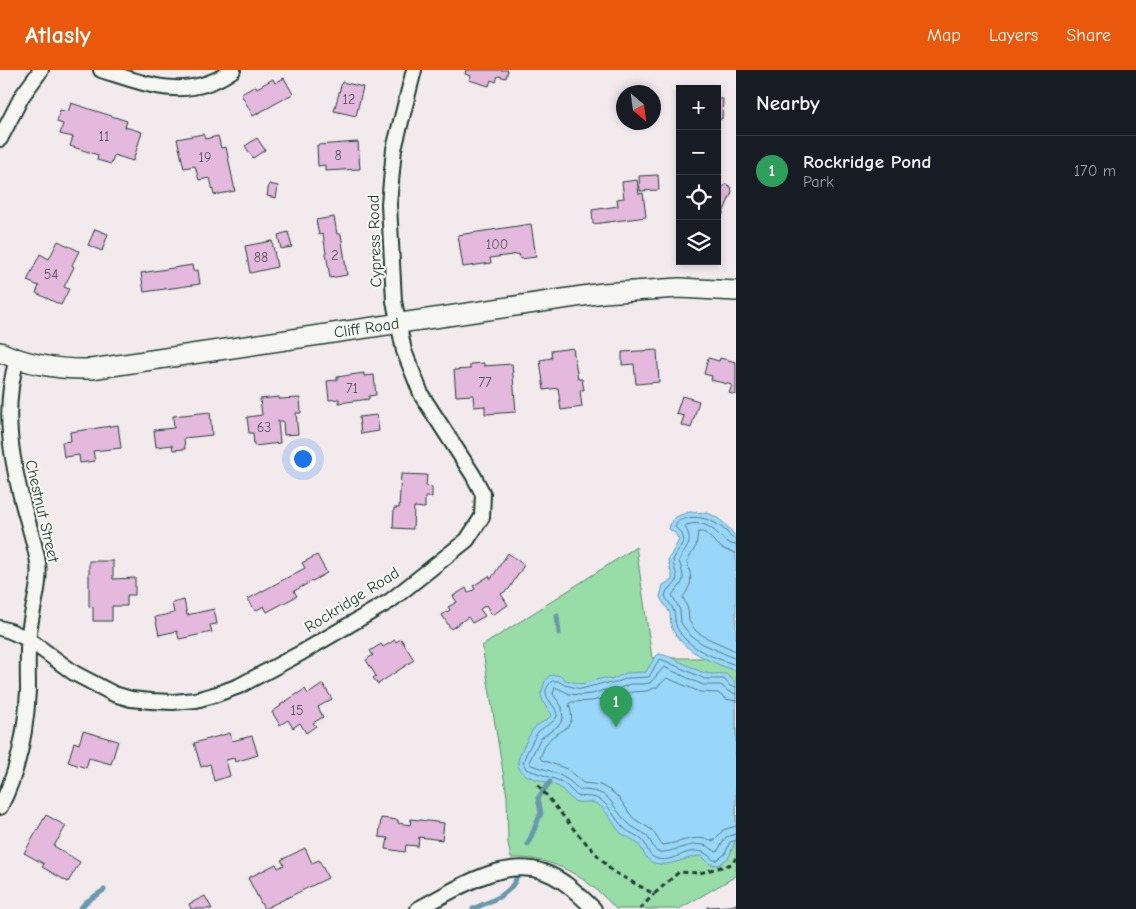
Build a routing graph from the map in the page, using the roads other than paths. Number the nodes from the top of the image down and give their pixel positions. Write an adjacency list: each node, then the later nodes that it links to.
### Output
1 (41, 70): 5 (street)
2 (101, 70): 3 (street)
3 (233, 70)
4 (414, 70): 7 (street, Cypress Road)
5 (0, 139)
6 (736, 292): 7 (street, Cliff Road)
7 (397, 324): 8 (street, Cliff Road); 10 (street, Rockridge Road)
8 (8, 355): 10 (street, Chestnut Street)
9 (0, 628): 10 (street)
10 (28, 639): 11 (street, Chestnut Street)
11 (0, 808)
12 (418, 909): 13 (street)
13 (594, 909)

